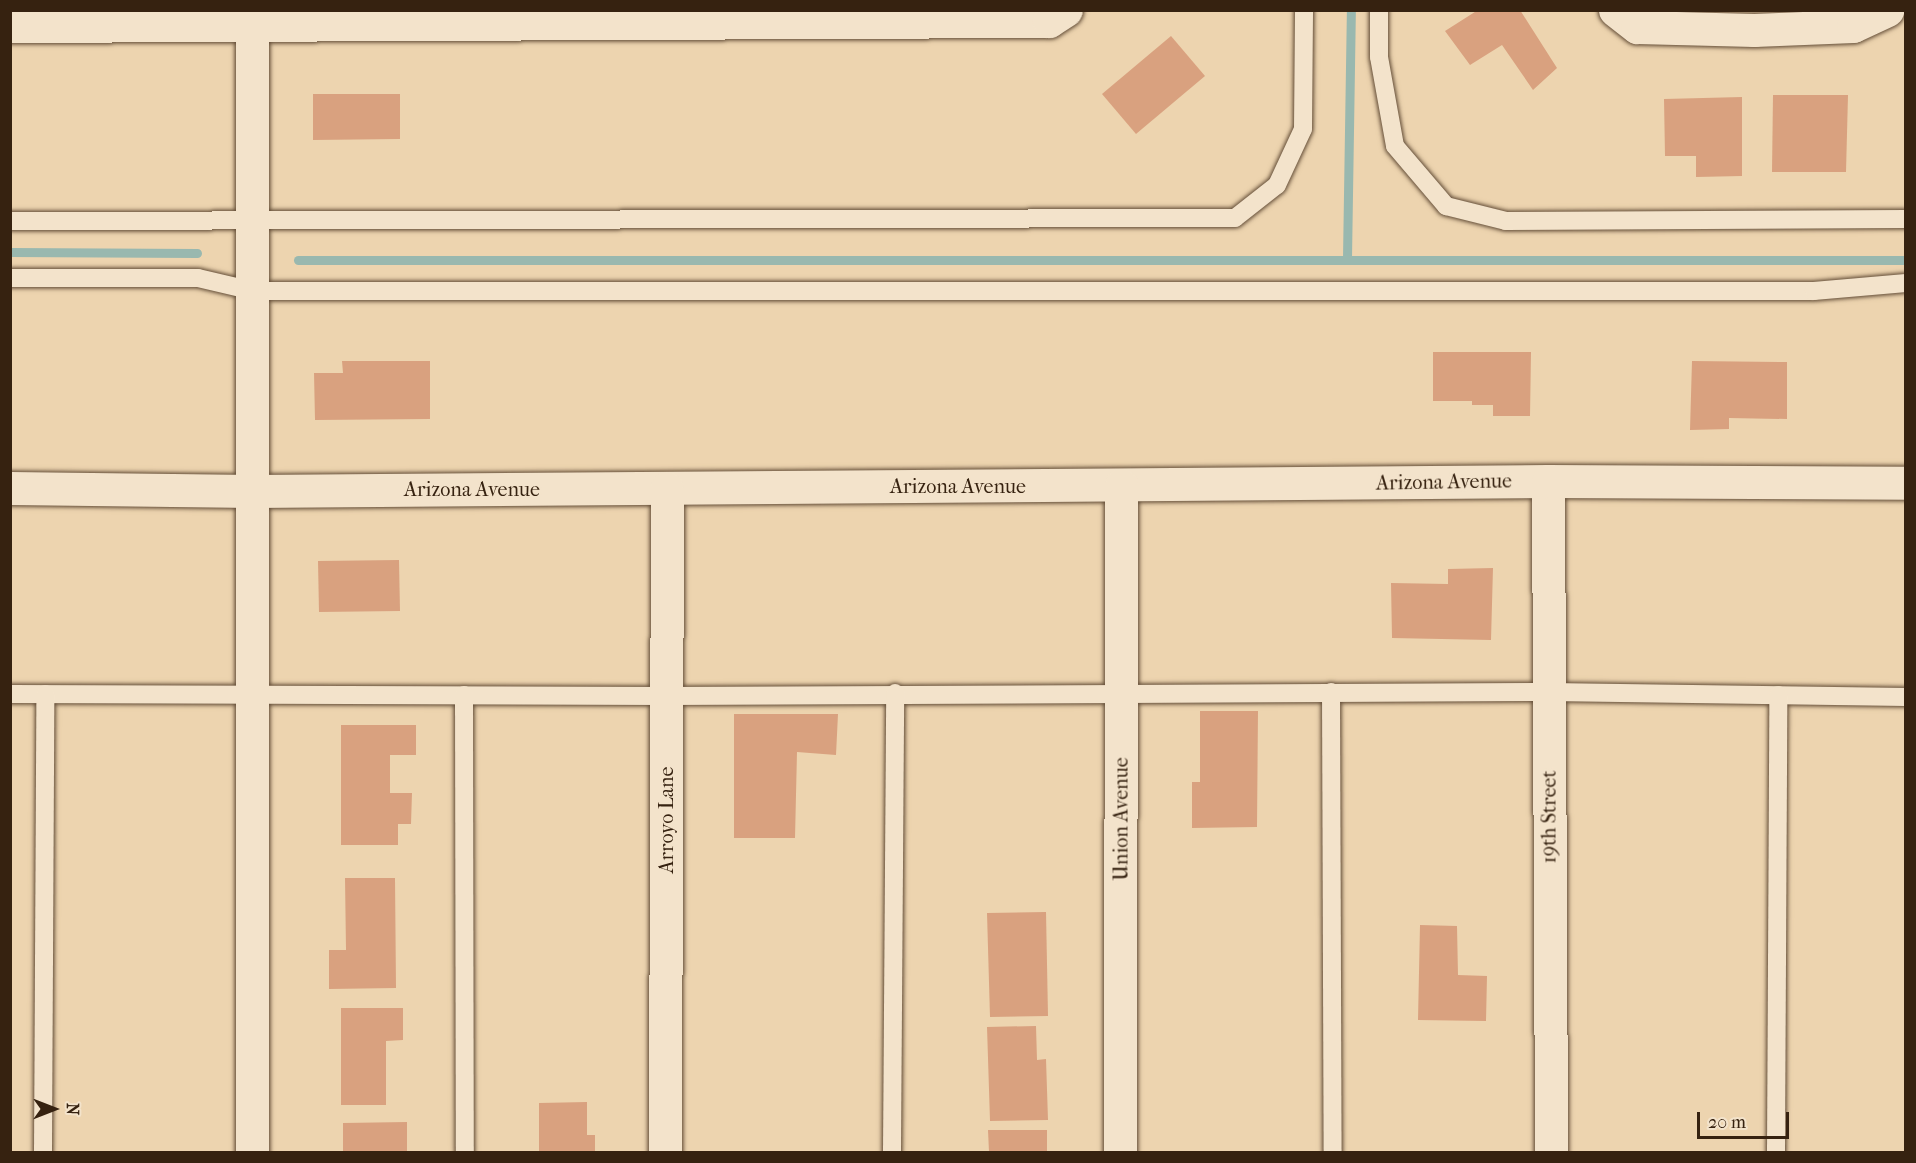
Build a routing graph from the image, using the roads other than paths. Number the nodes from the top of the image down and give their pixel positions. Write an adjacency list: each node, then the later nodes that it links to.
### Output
1 (1066, 10): 6 (street)
2 (1304, 10): 10 (lane)
3 (1379, 10): 9 (lane)
4 (1615, 10): 7 (street)
5 (1888, 10): 7 (street)
6 (253, 18): 8 (street); 10 (street)
7 (1754, 20)
8 (10, 26)
9 (1905, 219)
10 (253, 220): 11 (lane); 14 (street)
11 (10, 221)
12 (10, 278): 14 (lane)
13 (1905, 283): 14 (lane)
14 (253, 291): 20 (street)
15 (1548, 481): 16 (street, Arizona Avenue); 17 (street, Arizona Avenue); 23 (street, 19th Street)
16 (1905, 483)
17 (1121, 485): 19 (street, Arizona Avenue); 21 (street, Union Avenue)
18 (10, 488): 20 (street, Arizona Avenue)
19 (667, 488): 20 (street, Arizona Avenue); 30 (street, Arroyo Lane)
20 (253, 491): 27 (street)
21 (1121, 692): 22 (lane); 24 (lane); 37 (street, Union Avenue)
22 (1330, 692): 23 (lane); 38 (lane)
23 (1549, 692): 29 (lane); 39 (street, 19th Street)
24 (895, 693): 30 (lane); 36 (lane)
25 (10, 694): 26 (lane)
26 (45, 694): 27 (lane); 32 (lane)
27 (253, 695): 28 (lane); 33 (street)
28 (464, 695): 30 (lane); 34 (lane)
29 (1778, 695): 31 (lane); 40 (lane)
30 (666, 696): 35 (street, Arroyo Lane)
31 (1905, 697)
32 (43, 1152)
33 (252, 1152)
34 (465, 1152)
35 (665, 1152)
36 (892, 1152)
37 (1120, 1152)
38 (1333, 1152)
39 (1551, 1152)
40 (1776, 1152)

